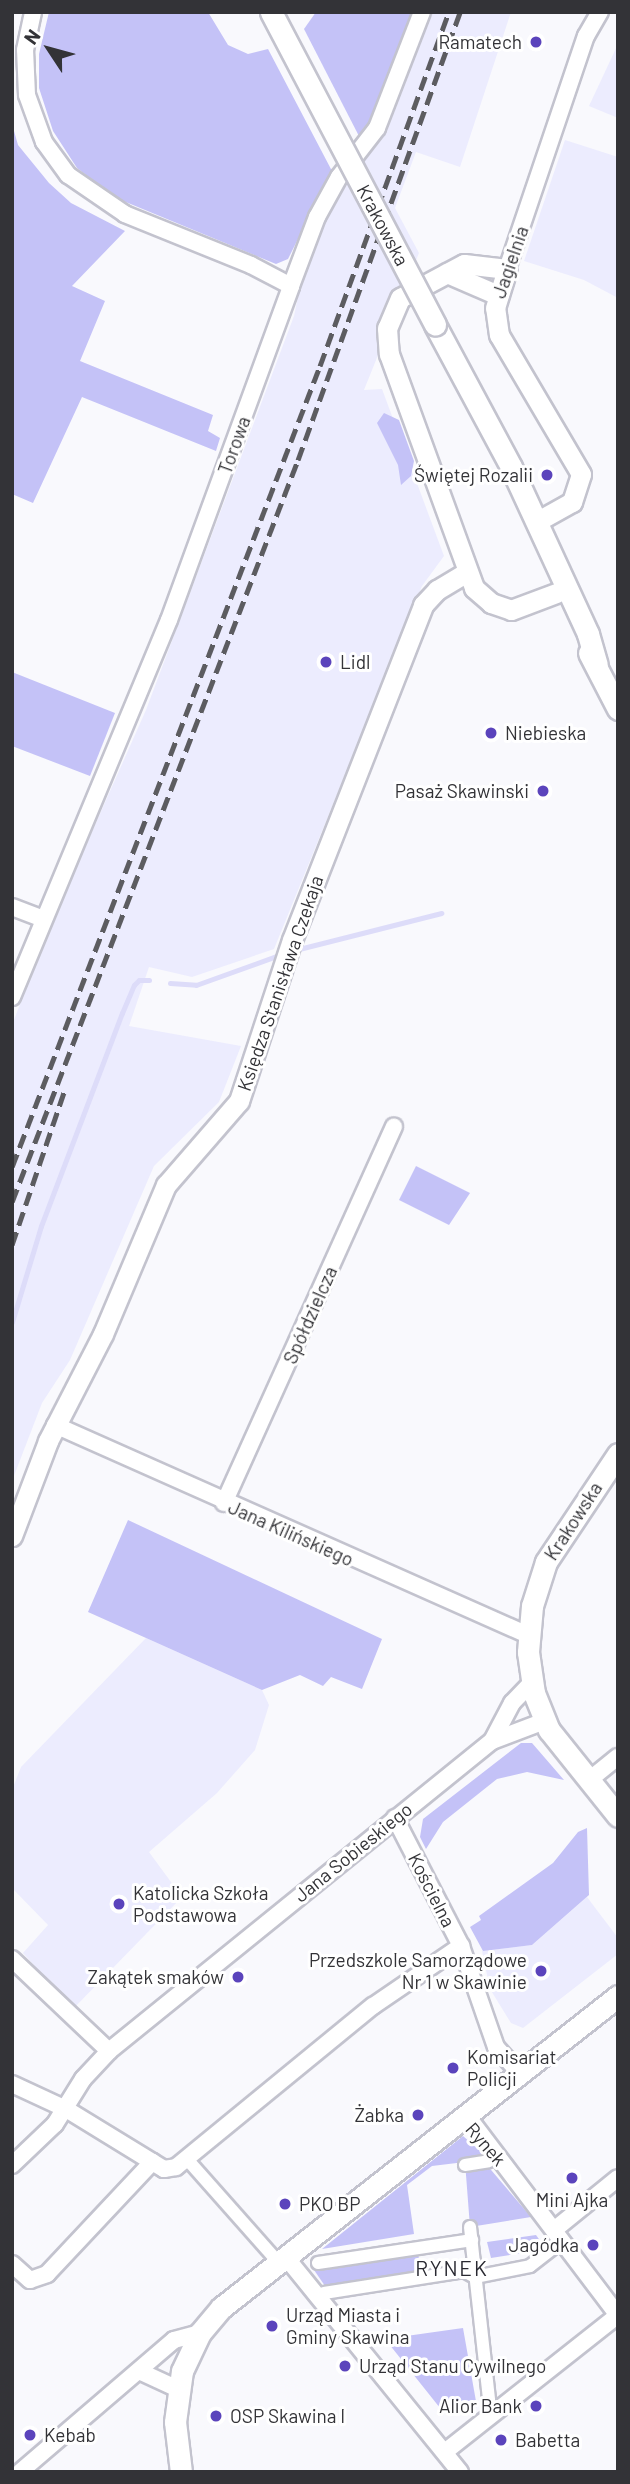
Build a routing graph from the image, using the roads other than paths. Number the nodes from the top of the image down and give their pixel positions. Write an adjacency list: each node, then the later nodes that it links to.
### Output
1 (33, 12): 7 (street)
2 (271, 12): 9 (main road, Krakowska, bridge)
3 (422, 12): 7 (street, Torowa)
4 (600, 12): 5 (street, Jagielnia)
5 (507, 269): 6 (street); 8 (street, Jagielnia)
6 (447, 273): 8 (street); 11 (street)
7 (291, 286): 16 (street, Torowa)
8 (498, 295): 10 (street, Jagielnia)
9 (492, 438): 10 (main road, Krakowska); 12 (main road, Krakowska)
10 (536, 522): 13 (main road, Krakowska)
11 (467, 572): 12 (street); 19 (street, Księdza Stanisława Czekaja)
12 (556, 593): 13 (main road, Krakowska)
13 (597, 665): 14 (main road, Krakowska)
14 (618, 709)
15 (12, 907): 16 (street)
16 (43, 919): 17 (street, Torowa)
17 (12, 997)
18 (394, 1126): 21 (street, Spółdzielcza)
19 (55, 1425): 21 (street, Jana Kilińskiego); 22 (street, Księdza Stanisława Czekaja)
20 (618, 1454): 23 (main road, Krakowska)
21 (224, 1503): 23 (street, Jana Kilińskiego)
22 (12, 1536)
23 (528, 1635): 24 (main road, Krakowska)
24 (532, 1682): 25 (main road, Krakowska); 26 (street, Jana Sobieskiego)
25 (545, 1721): 26 (street, Jana Sobieskiego); 28 (main road, Krakowska)
26 (492, 1741): 30 (street, Jana Sobieskiego)
27 (618, 1757): 28 (street)
28 (588, 1781): 29 (main road, Krakowska)
29 (618, 1816)
30 (395, 1818): 31 (street, Kościelna); 34 (street, Jana Sobieskiego)
31 (461, 1946): 35 (street, Kościelna); 39 (street)
32 (12, 1959): 34 (street)
33 (618, 1996): 35 (main road)
34 (109, 2051): 37 (street, Jana Sobieskiego)
35 (520, 2074): 38 (main road)
36 (12, 2084): 37 (street)
37 (66, 2109): 41 (street); 42 (street, Jana Sobieskiego)
38 (468, 2117): 45 (street, Rynek); 47 (main road, Rynek)
39 (187, 2158): 41 (street); 47 (street)
40 (489, 2161): 43 (street)
41 (152, 2162): 49 (street)
42 (12, 2165)
43 (466, 2165)
44 (618, 2178): 45 (street)
45 (554, 2230): 52 (street, Rynek)
46 (554, 2247): 50 (street)
47 (281, 2259): 53 (main road, Rynek); 57 (street)
48 (318, 2263): 50 (street)
49 (12, 2264)
50 (475, 2277): 51 (street); 56 (street)
51 (324, 2293)
52 (618, 2315): 57 (street, Rynek)
53 (200, 2333): 54 (street); 55 (main road)
54 (139, 2371): 55 (street); 58 (street)
55 (178, 2389): 59 (main road)
56 (489, 2400)
57 (446, 2451): 60 (street)
58 (20, 2472)
59 (181, 2472)
60 (460, 2472)

